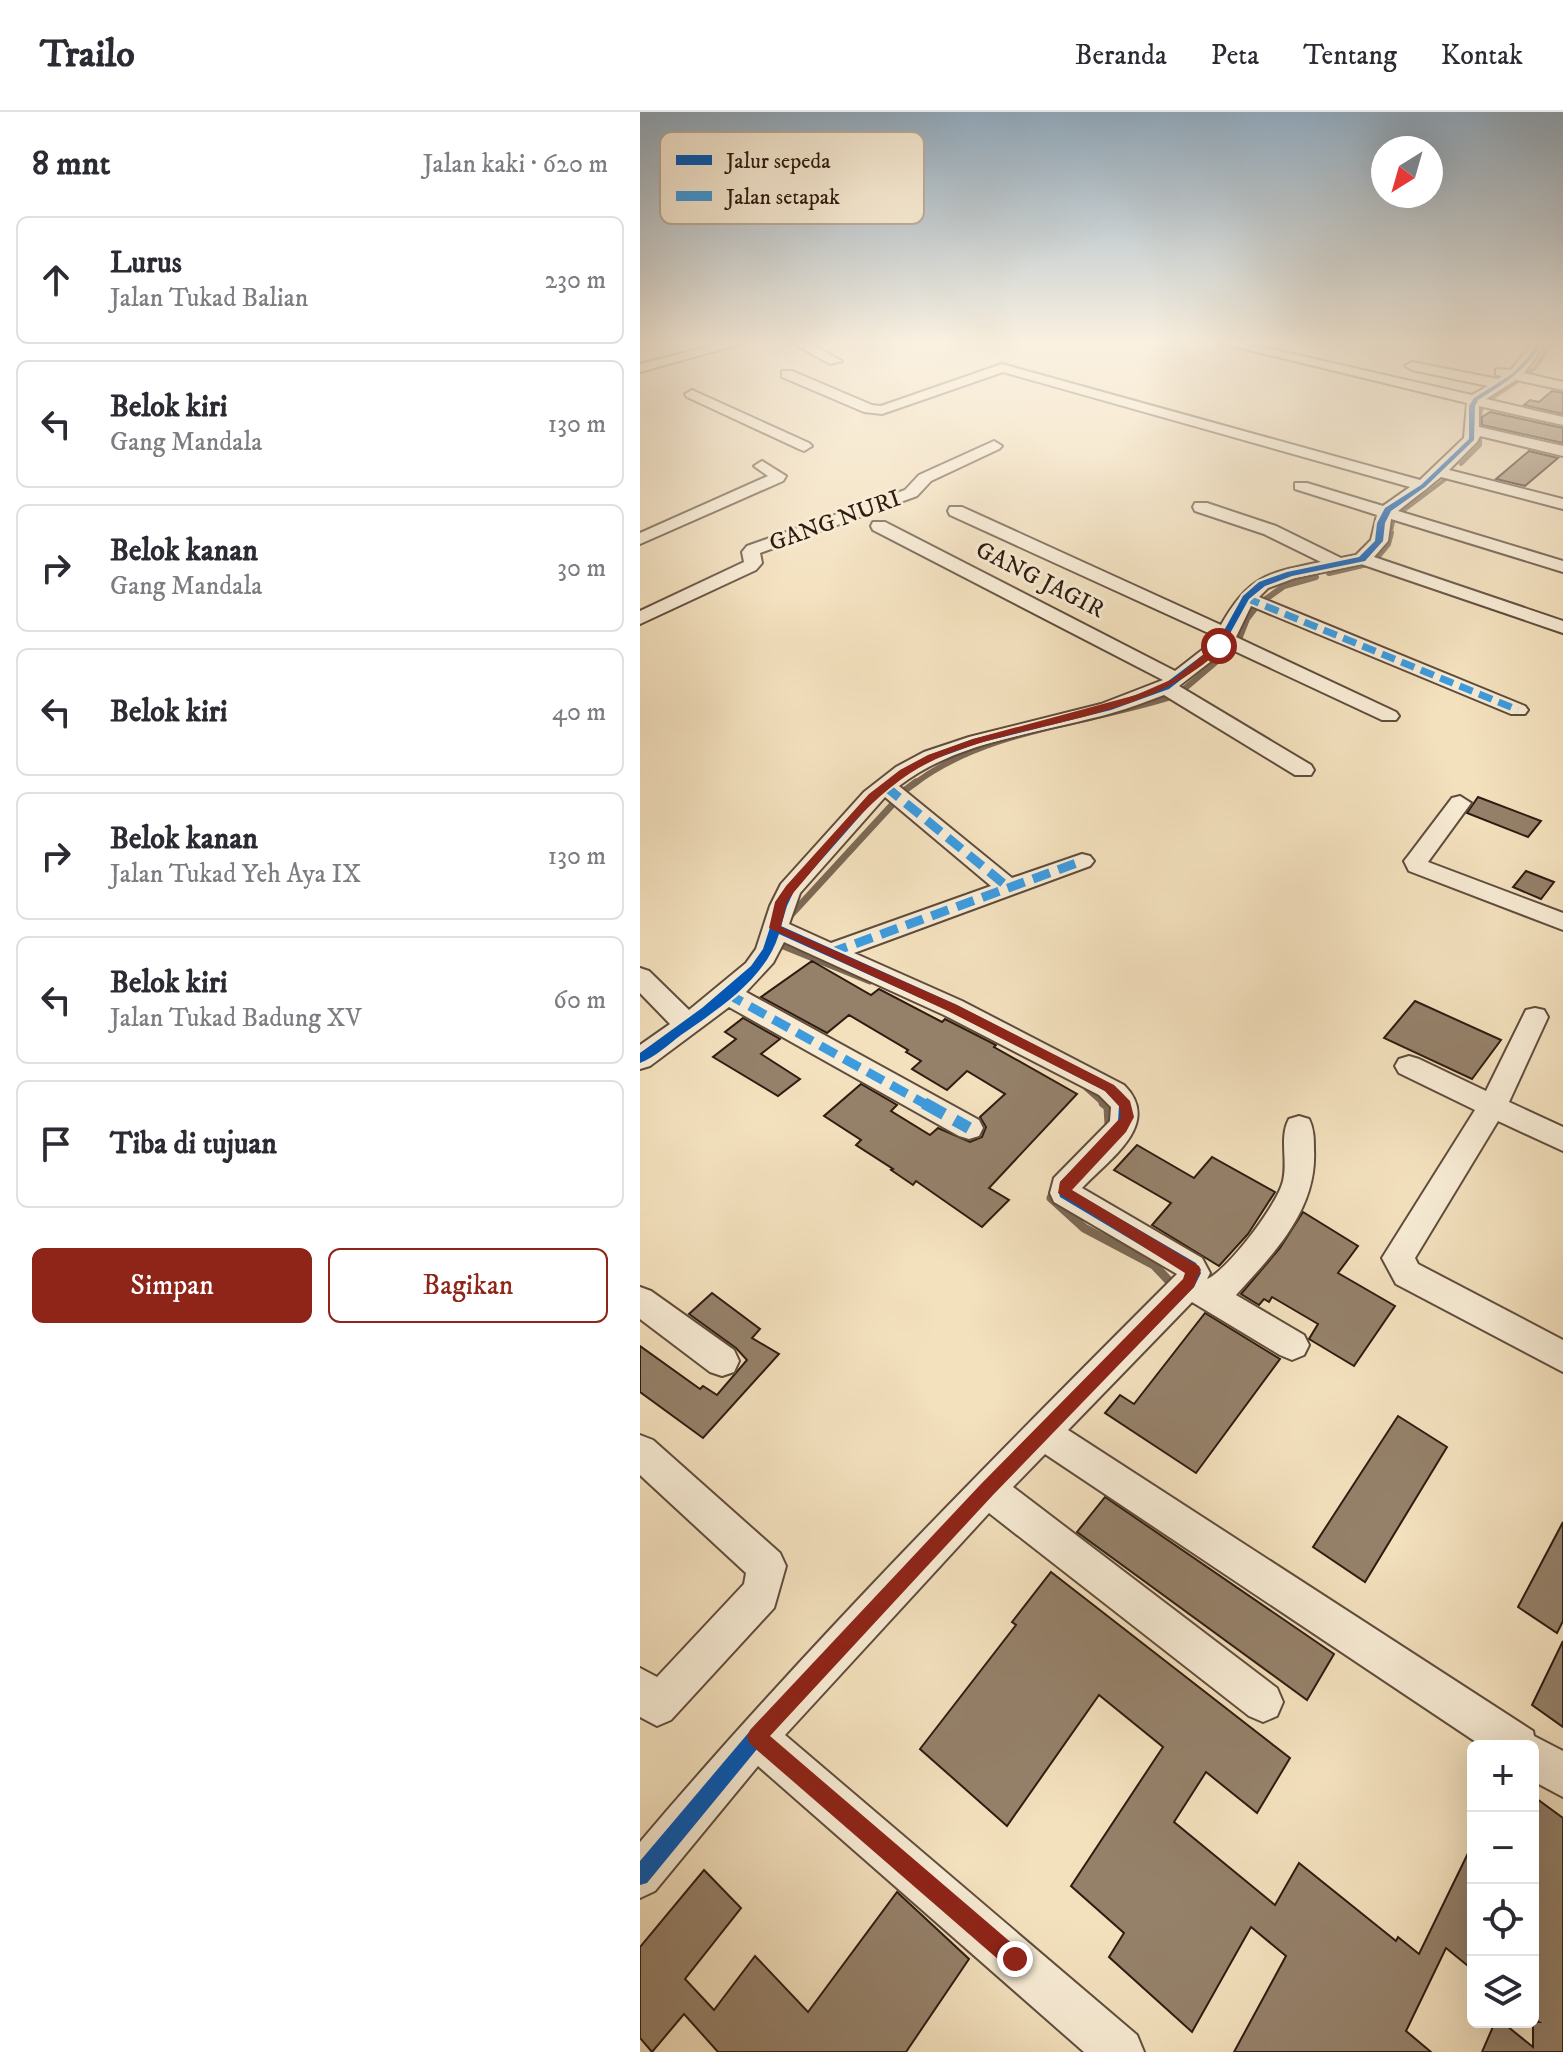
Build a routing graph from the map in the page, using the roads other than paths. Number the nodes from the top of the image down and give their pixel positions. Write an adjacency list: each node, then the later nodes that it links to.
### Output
1 (773, 432): 15 (street)
2 (1229, 432): 9 (street)
3 (1473, 432): 7 (street)
4 (1480, 432): 6 (street)
5 (994, 446): 21 (street, GANG NURI)
6 (1563, 451)
7 (1441, 469): 9 (street); 10 (street)
8 (1301, 486): 12 (street)
9 (1423, 486): 12 (street)
10 (1562, 498)
11 (1201, 507): 17 (street)
12 (1388, 510): 16 (street); 18 (street)
13 (956, 511): 23 (street)
14 (879, 526): 24 (street, GANG JAGIR)
15 (640, 539)
16 (1362, 559): 17 (street); 22 (street)
17 (1341, 565): 20 (street)
18 (1563, 567)
19 (1005, 585): 24 (street, GANG JAGIR)
20 (1246, 598): 23 (street); 25 (street)
21 (640, 618)
22 (1563, 627)
23 (1227, 637): 24 (street); 26 (street)
24 (1176, 681): 27 (street); 28 (street)
25 (1518, 710)
26 (1389, 716)
27 (1303, 770)
28 (885, 786): 31 (street); 33 (street)
29 (1460, 803): 32 (street)
30 (1082, 861): 31 (street)
31 (1009, 888): 34 (street)
32 (1563, 922)
33 (775, 928): 34 (street); 36 (street)
34 (830, 953): 45 (street)
35 (640, 977): 38 (street)
36 (726, 993): 38 (street); 43 (street)
37 (1535, 1017): 41 (street)
38 (686, 1024): 39 (street)
39 (640, 1059)
40 (1409, 1066): 41 (street)
41 (1493, 1106): 44 (street); 48 (street)
42 (1299, 1127): 45 (street)
43 (969, 1128)
44 (1563, 1140)
45 (1201, 1290): 47 (street); 50 (street)
46 (640, 1301): 49 (street)
47 (1292, 1345)
48 (1563, 1357)
49 (722, 1361)
50 (1043, 1433): 52 (street); 56 (street)
51 (640, 1452): 53 (street)
52 (987, 1489): 54 (street); 55 (street)
53 (640, 1688)
54 (1263, 1702)
55 (756, 1737): 59 (street); 60 (street)
56 (1509, 1740)
57 (1539, 1760): 58 (street)
58 (1563, 1776)
59 (640, 1876)
60 (1120, 2052)

